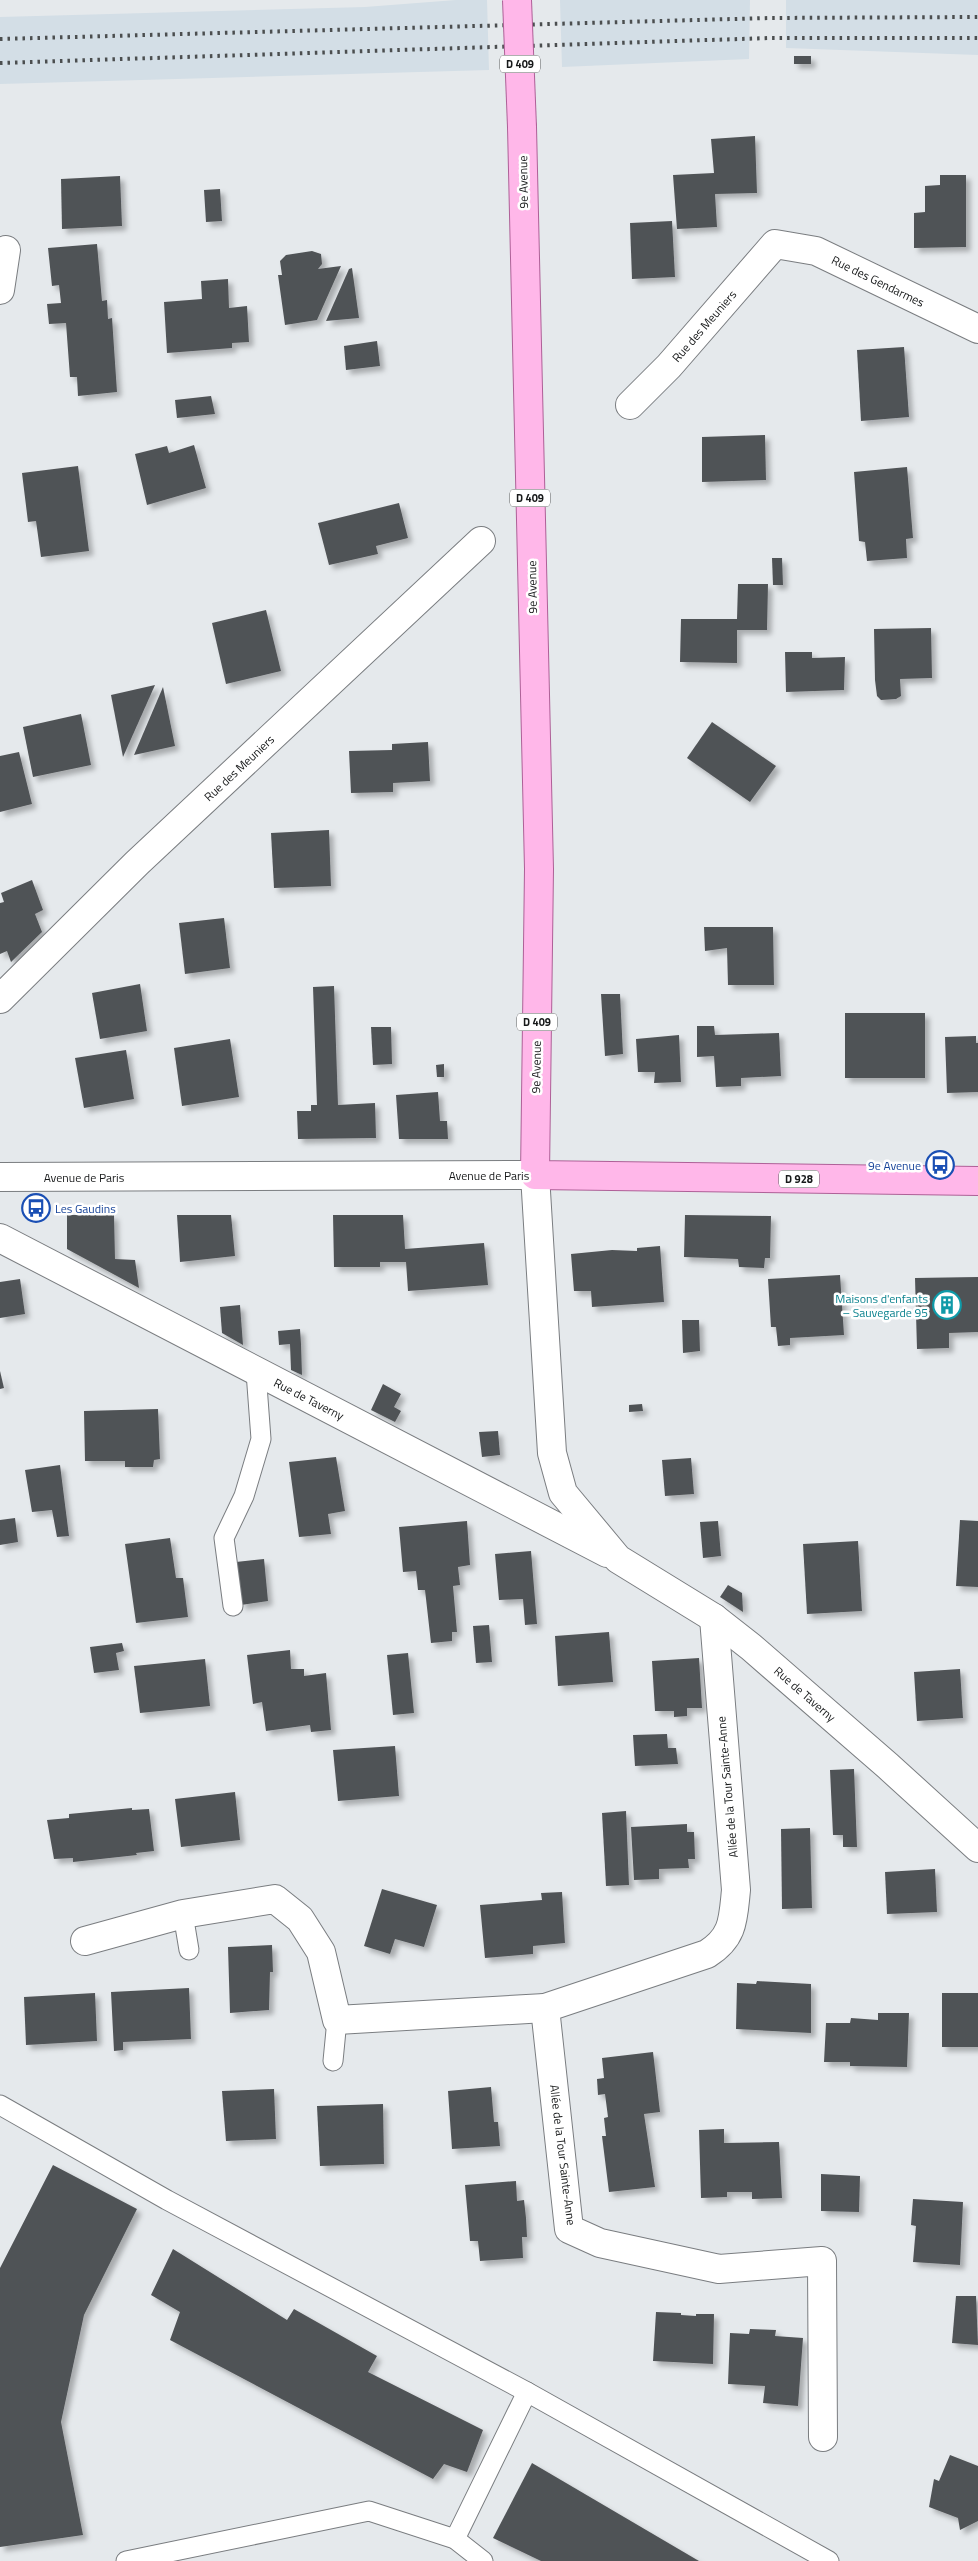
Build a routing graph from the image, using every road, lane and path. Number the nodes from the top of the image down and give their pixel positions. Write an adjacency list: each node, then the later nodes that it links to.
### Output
1 (517, 0): 9 (main road, 9e Avenue / D 409, bridge)
2 (775, 244): 5 (street, Rue des Gendarmes); 6 (street, Rue des Meuniers)
3 (6, 250): 4 (street)
4 (0, 290)
5 (978, 329)
6 (630, 405)
7 (481, 541): 8 (street, Rue des Meuniers)
8 (0, 999)
9 (535, 1175): 10 (street, Avenue de Paris / D 928); 11 (main road, Avenue de Paris / D 928); 14 (street, Rue de Taverny)
10 (0, 1177)
11 (978, 1181)
12 (0, 1238): 13 (street, Rue de Taverny)
13 (256, 1372): 14 (street, Rue de Taverny); 15 (lane)
14 (618, 1559): 16 (street, Rue de Taverny)
15 (233, 1606)
16 (714, 1618): 17 (street, Rue de Taverny); 21 (street, Allée de la Tour Sainte-Anne)
17 (978, 1848)
18 (183, 1914): 19 (street); 20 (lane); 22 (street)
19 (85, 1941)
20 (189, 1950)
21 (545, 2008): 22 (street, Allée de la Tour Sainte-Anne); 26 (street, Allée de la Tour Sainte-Anne)
22 (337, 2020): 23 (lane)
23 (333, 2061)
24 (0, 2105): 25 (lane)
25 (527, 2392): 27 (lane); 30 (lane)
26 (823, 2437)
27 (455, 2539): 28 (lane); 29 (lane)
28 (126, 2561)
29 (483, 2561)
30 (829, 2561)

